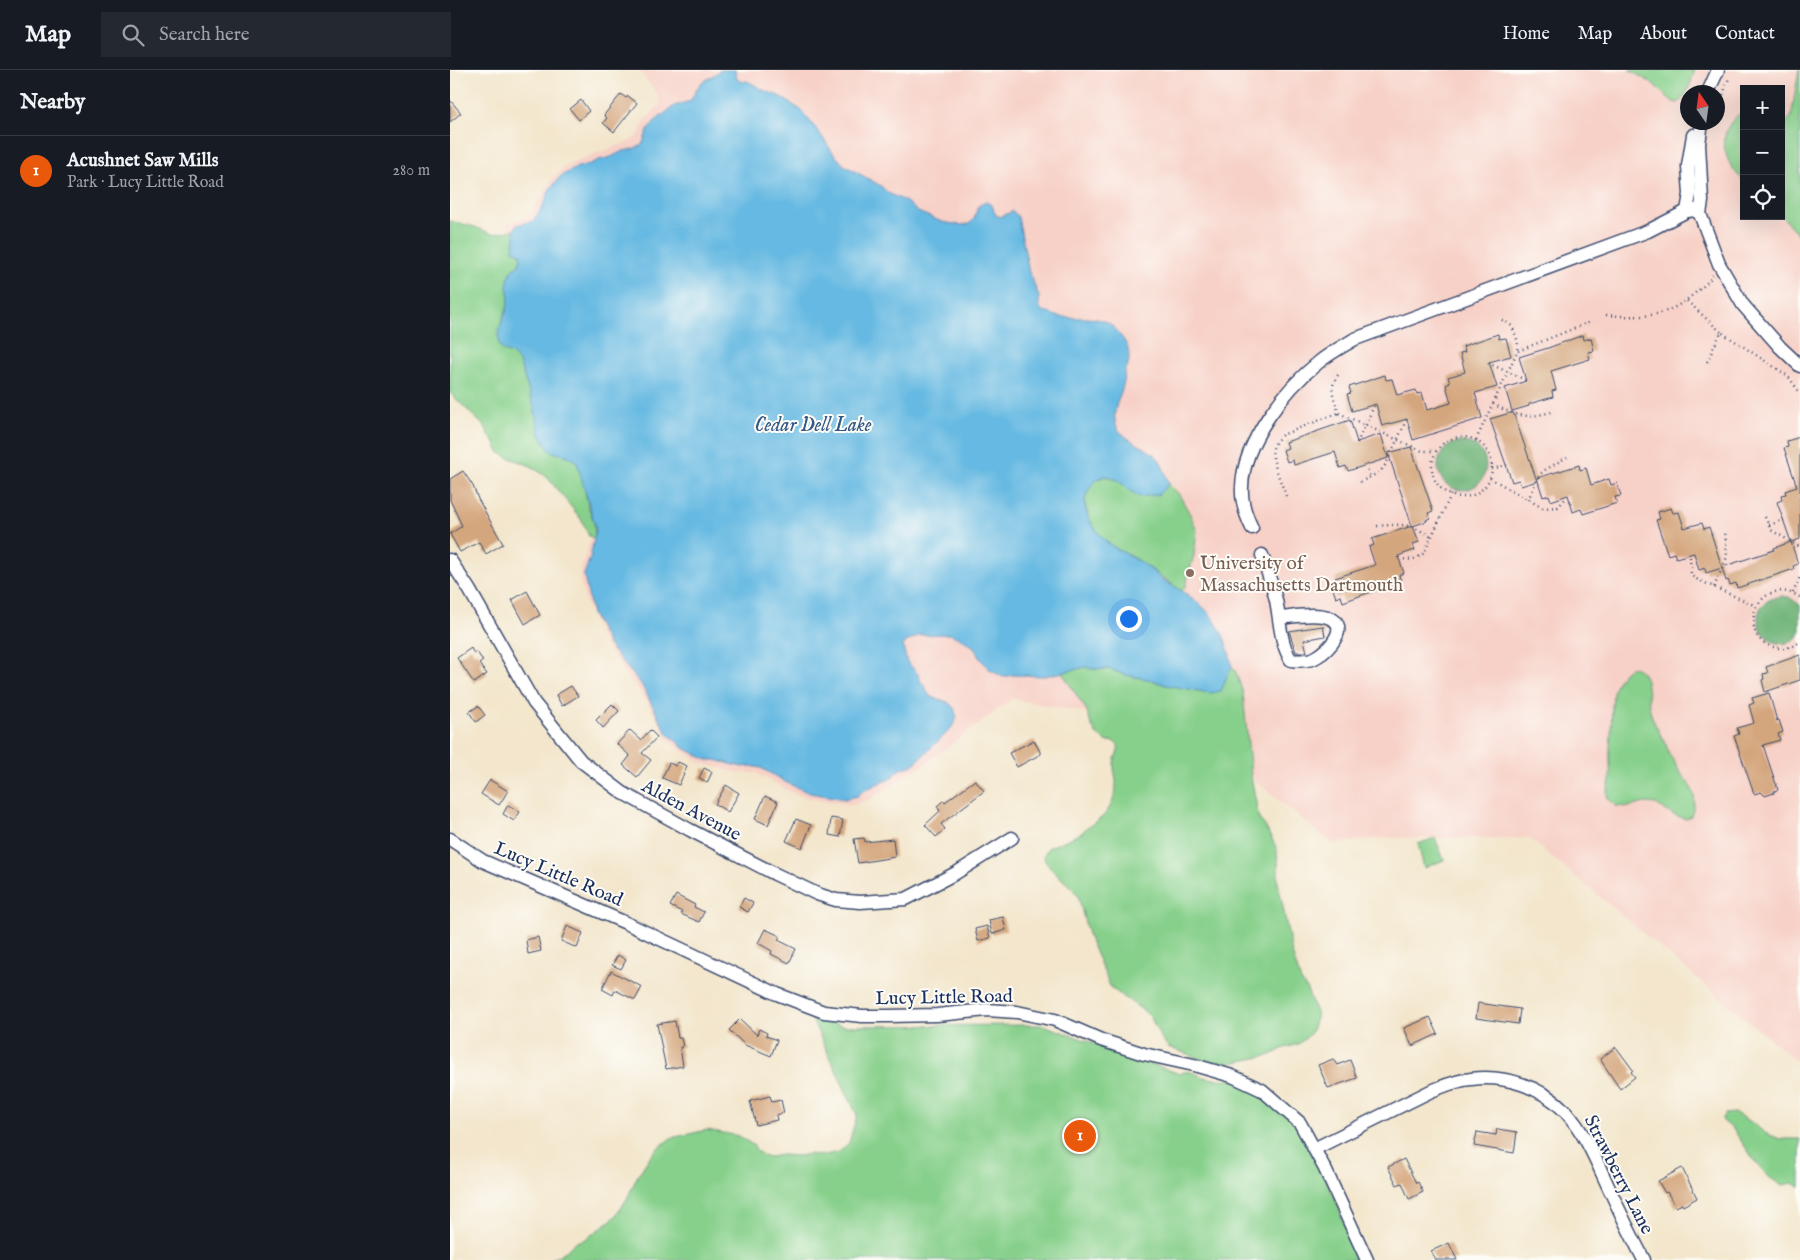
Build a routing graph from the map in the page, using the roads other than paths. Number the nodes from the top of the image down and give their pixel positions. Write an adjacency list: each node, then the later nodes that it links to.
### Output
1 (1718, 70): 2 (street)
2 (1711, 85)
3 (1695, 130): 5 (street)
4 (1701, 130): 6 (street)
5 (1687, 211): 6 (street); 8 (street)
6 (1700, 214): 7 (street)
7 (1800, 366)
8 (1252, 528)
9 (1262, 555): 11 (street)
10 (450, 560): 12 (street, Alden Avenue)
11 (1279, 618): 11 (street)
12 (1012, 838)
13 (450, 839): 14 (street, Lucy Little Road)
14 (1314, 1148): 15 (street, Lucy Little Road); 16 (street, Strawberry Lane)
15 (1367, 1260)
16 (1644, 1260)

